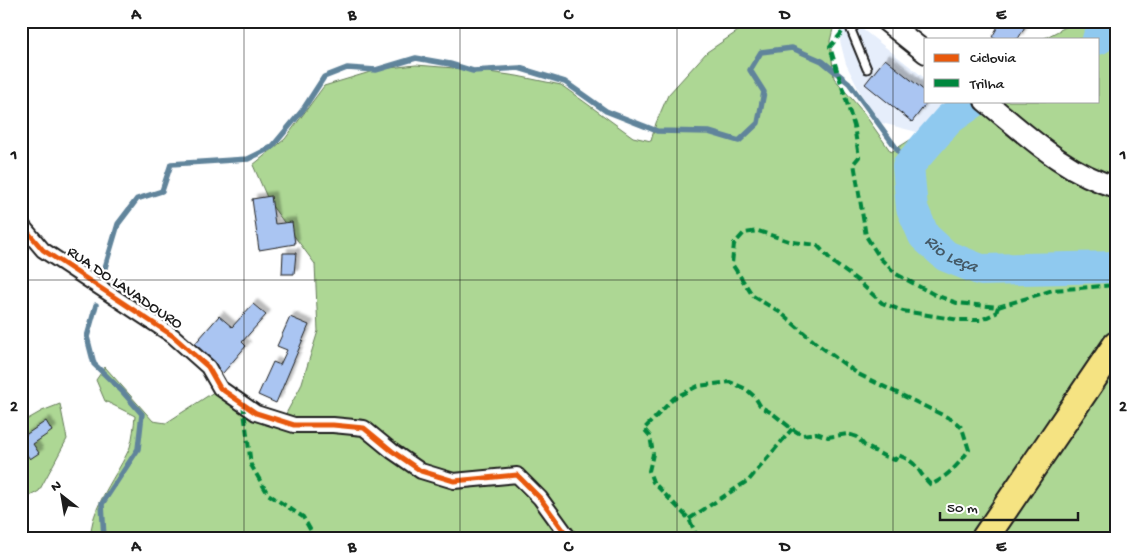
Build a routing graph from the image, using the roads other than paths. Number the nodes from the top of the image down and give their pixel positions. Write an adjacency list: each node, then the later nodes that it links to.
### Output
1 (859, 21): 4 (lane)
2 (886, 21): 3 (main road)
3 (924, 51)
4 (867, 68)
5 (986, 102): 6 (main road)
6 (1116, 187)
7 (21, 224): 9 (street, RUA DO LAVADOURO)
8 (1116, 345): 10 (highway)
9 (569, 538)
10 (985, 538)

